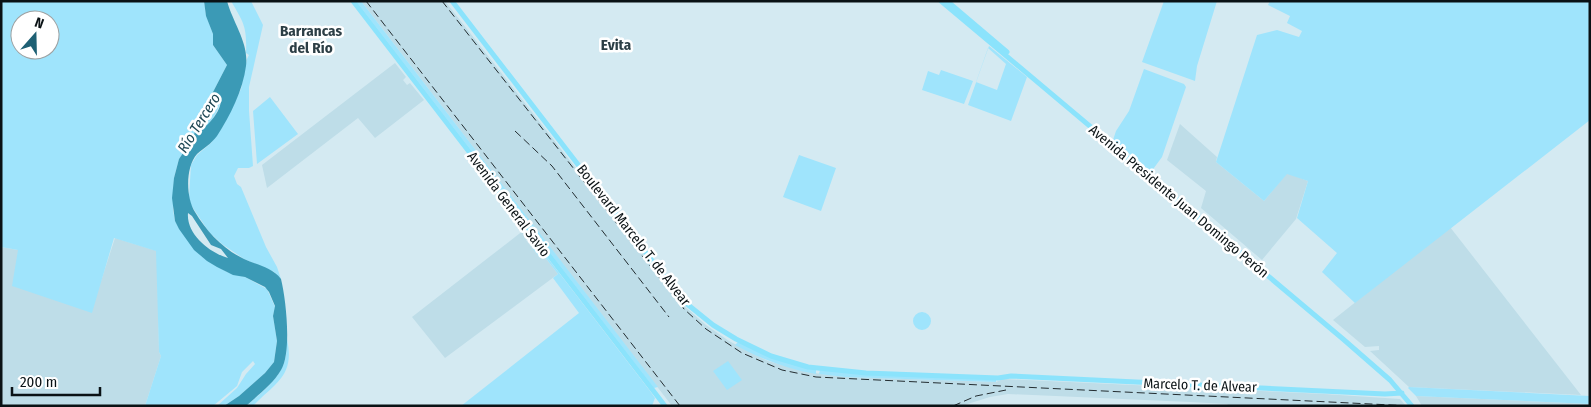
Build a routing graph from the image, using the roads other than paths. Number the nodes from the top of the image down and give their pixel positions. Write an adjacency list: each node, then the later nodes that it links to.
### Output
1 (353, 1): 7 (main road, Avenida General Savio)
2 (452, 1): 5 (main road, Boulevard Marcelo T. de Alvear)
3 (941, 1): 6 (main road, Avenida Presidente Juan Domingo Perón)
4 (947, 1): 8 (main road, Avenida Presidente Juan Domingo Perón)
5 (998, 378): 6 (main road, Marcelo T. de Alvear)
6 (1402, 393): 8 (main road, Avenida Presidente Juan Domingo Perón)
7 (665, 406)
8 (1413, 406)

